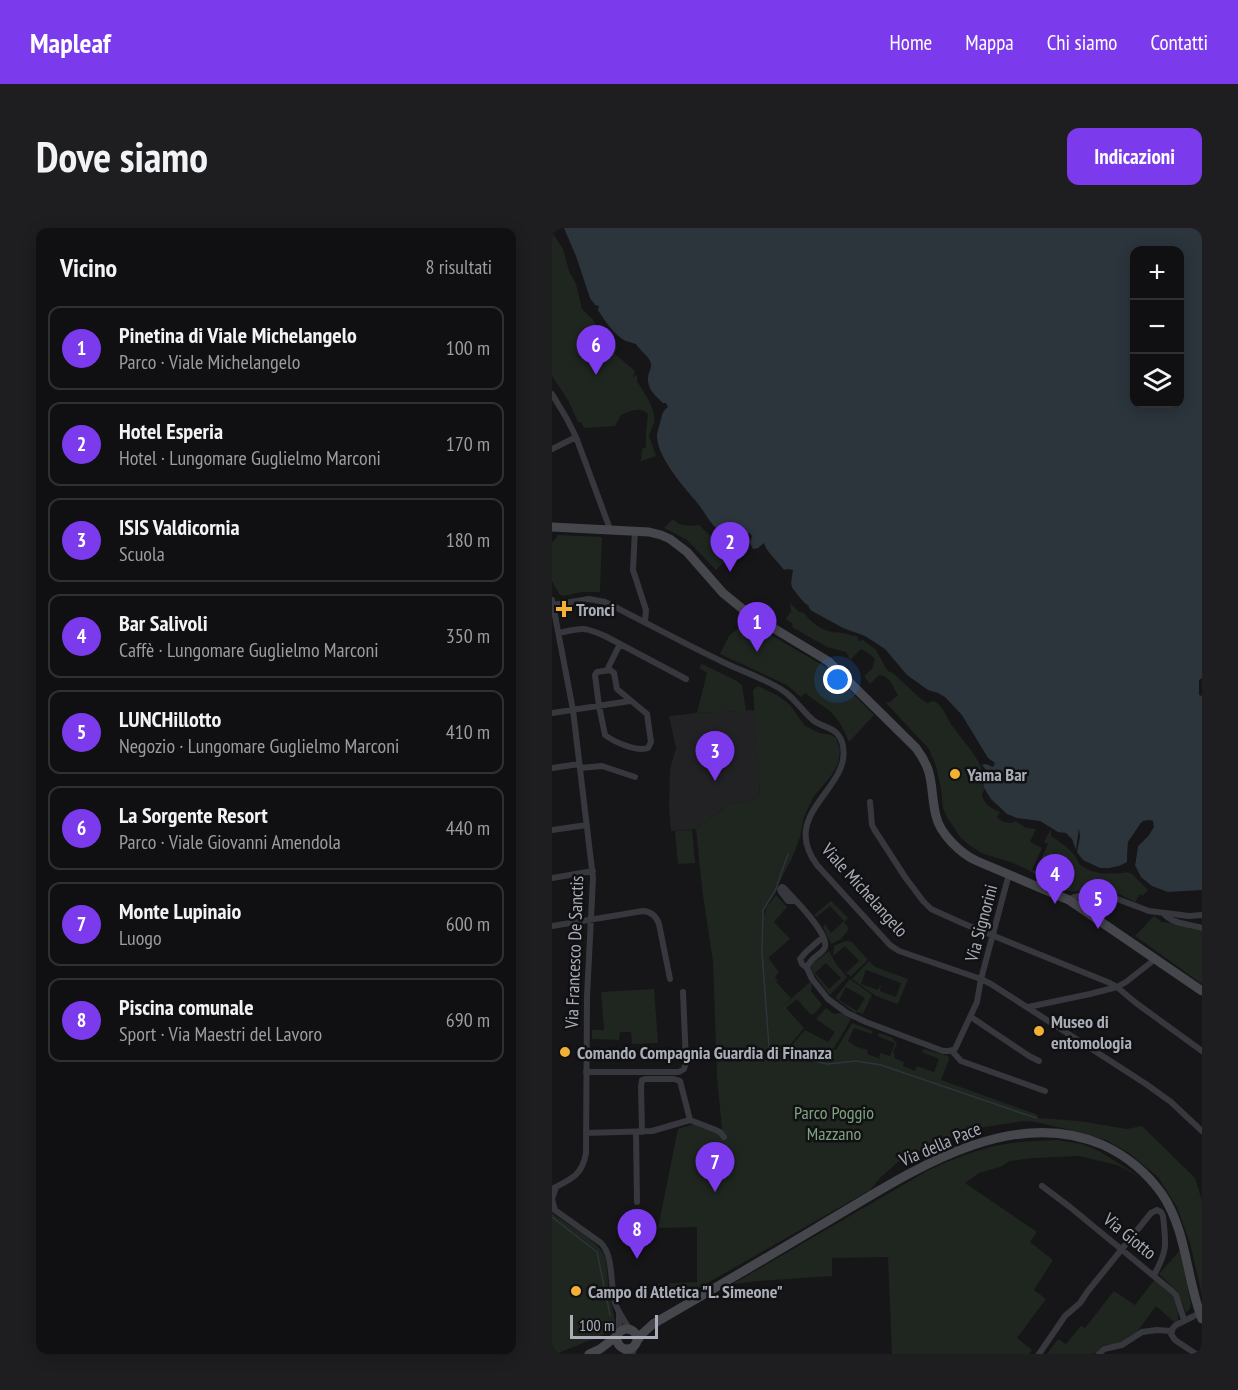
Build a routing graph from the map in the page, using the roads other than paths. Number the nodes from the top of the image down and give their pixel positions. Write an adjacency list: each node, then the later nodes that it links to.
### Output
1 (552, 394): 2 (street)
2 (576, 437): 3 (street); 5 (street)
3 (552, 449)
4 (552, 527): 5 (street)
5 (610, 529): 6 (street)
6 (634, 531): 8 (street); 24 (street)
7 (552, 603): 8 (street, Viale Michelangelo); 9 (street, Via Francesco De Sanctis)
8 (645, 622): 36 (street, Viale Michelangelo)
9 (559, 633): 10 (street); 15 (street, Via Francesco De Sanctis)
10 (620, 644): 11 (street); 12 (street)
11 (607, 670): 13 (street); 14 (street)
12 (686, 679)
13 (630, 701): 14 (street); 14 (street)
14 (599, 706): 15 (street)
15 (573, 710): 16 (street); 17 (street, Via Francesco De Sanctis)
16 (552, 713)
17 (580, 766): 18 (street); 19 (street); 21 (street, Via Francesco De Sanctis)
18 (552, 768)
19 (635, 777)
20 (870, 802): 33 (street)
21 (587, 825): 22 (street); 23 (street, Via Francesco De Sanctis)
22 (552, 830)
23 (592, 871): 25 (street); 30 (street, Via Francesco De Sanctis)
24 (1009, 874): 26 (street); 33 (street, Via Signorini)
25 (552, 878)
26 (1069, 900): 28 (street); 34 (street)
27 (795, 901): 44 (street)
28 (1164, 914): 29 (street); 32 (street)
29 (1202, 915)
30 (591, 919): 31 (street); 35 (street); 47 (street, Via Francesco De Sanctis)
31 (552, 926)
32 (1202, 928)
33 (993, 935): 36 (street, Via Signorini); 37 (street)
34 (1154, 960): 37 (street); 39 (street)
35 (670, 979)
36 (981, 979): 41 (street, Viale Michelangelo); 42 (street, Via Signorini)
37 (1117, 987): 40 (street); 45 (street)
38 (683, 992): 47 (street)
39 (1202, 992)
40 (1053, 1002): 41 (street); 43 (street)
41 (1028, 1007): 43 (street, Viale Michelangelo)
42 (971, 1017): 44 (street, Via Signorini); 46 (street)
43 (1045, 1019): 50 (street, Viale Michelangelo)
44 (952, 1051): 48 (street)
45 (1202, 1051)
46 (1039, 1061)
47 (586, 1072): 52 (street, Via Francesco De Sanctis)
48 (1045, 1091)
49 (690, 1120): 51 (street); 51 (street); 53 (street)
50 (1202, 1131)
51 (639, 1132): 52 (street); 56 (street)
52 (586, 1133): 55 (street, Via Francesco De Sanctis)
53 (724, 1137)
54 (1042, 1186): 58 (street, Via Giotto)
55 (553, 1188): 57 (street, Via Francesco De Sanctis)
56 (637, 1202)
57 (553, 1209): 60 (street)
58 (1122, 1250): 59 (street, Via Giotto); 59 (street); 71 (street)
59 (1154, 1275): 62 (street, Via Giotto)
60 (619, 1313): 64 (street); 66 (street)
61 (1201, 1316): 62 (street); 63 (street, Via della Pace)
62 (1184, 1320): 65 (street)
63 (653, 1324): 64 (street, Via della Pace); 67 (street, Via della Pace)
64 (630, 1329): 66 (street); 67 (street)
65 (1172, 1330): 72 (street); 73 (street)
66 (618, 1334): 68 (street); 69 (street)
67 (635, 1346): 69 (street)
68 (600, 1349): 69 (street); 70 (street)
69 (623, 1350)
70 (589, 1354)
71 (1039, 1354)
72 (1099, 1354)
73 (1196, 1354)

